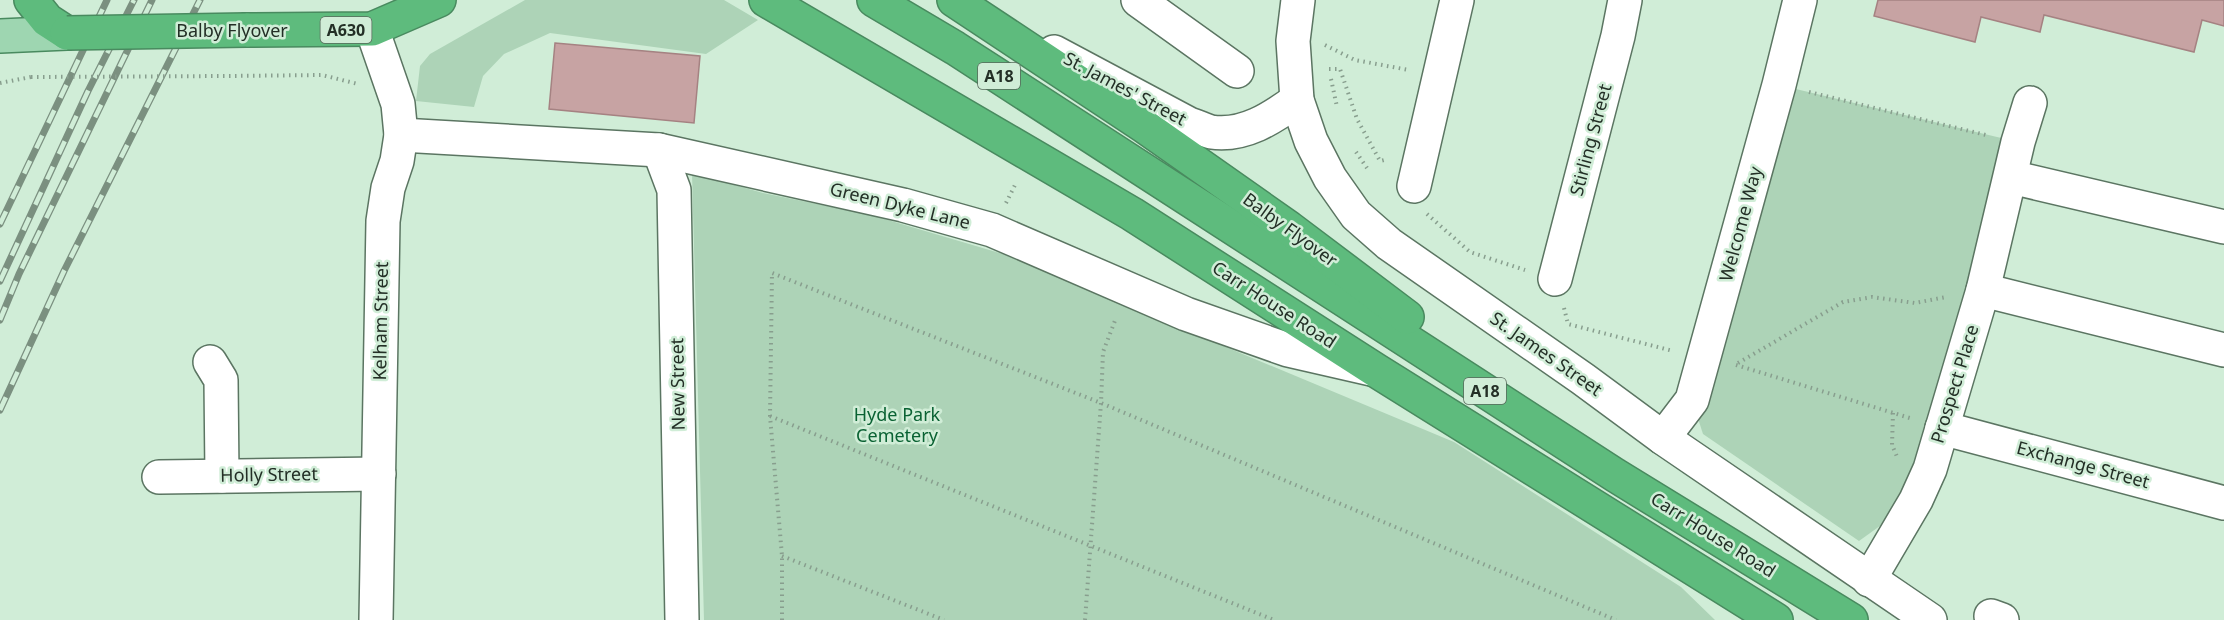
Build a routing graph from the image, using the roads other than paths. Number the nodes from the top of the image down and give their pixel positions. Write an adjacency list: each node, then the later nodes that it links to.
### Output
1 (31, 0): 12 (highway)
2 (440, 0): 11 (highway, Balby Flyover / A630)
3 (766, 0): 26 (highway, Carr House Road / A18)
4 (874, 0): 30 (highway, Carr House Road / A18)
5 (956, 0): 15 (street, St. James' Street); 30 (highway, Balby Flyover / A18)
6 (1138, 0): 14 (street)
7 (1457, 0): 20 (street)
8 (1625, 0): 22 (street, Stirling Street)
9 (1800, 0): 28 (street, Welcome Way)
10 (1298, 3): 15 (street, St. James Street)
11 (372, 29): 12 (highway, Balby Flyover / A630, bridge); 16 (street, Kelham Street)
12 (67, 33): 13 (main road, A630)
13 (0, 36)
14 (1237, 71)
15 (1297, 100): 28 (street, St. James Street)
16 (400, 120): 18 (street, Green Dyke Lane); 29 (street, Kelham Street)
17 (2024, 126): 19 (street, Prospect Place)
18 (659, 150): 26 (street, Green Dyke Lane); 36 (street, New Street)
19 (2011, 177): 21 (street); 23 (street, Prospect Place)
20 (1414, 186)
21 (2224, 227)
22 (1555, 279)
23 (1983, 290): 24 (street); 27 (street, Prospect Place)
24 (2224, 350)
25 (210, 363): 31 (street)
26 (1377, 371): 37 (highway, Carr House Road / A18)
27 (1942, 428): 33 (street, Exchange Street); 34 (street, Prospect Place)
28 (1663, 438): 34 (street, St. James Street)
29 (379, 474): 31 (street, Holly Street); 35 (street, Kelham Street)
30 (1615, 475): 38 (highway, Carr House Road / A18)
31 (222, 476): 32 (street, Holly Street)
32 (159, 477)
33 (2224, 503)
34 (1869, 580): 39 (street, St. James Street)
35 (376, 620)
36 (682, 620)
37 (1776, 620)
38 (1851, 620)
39 (1930, 620)

